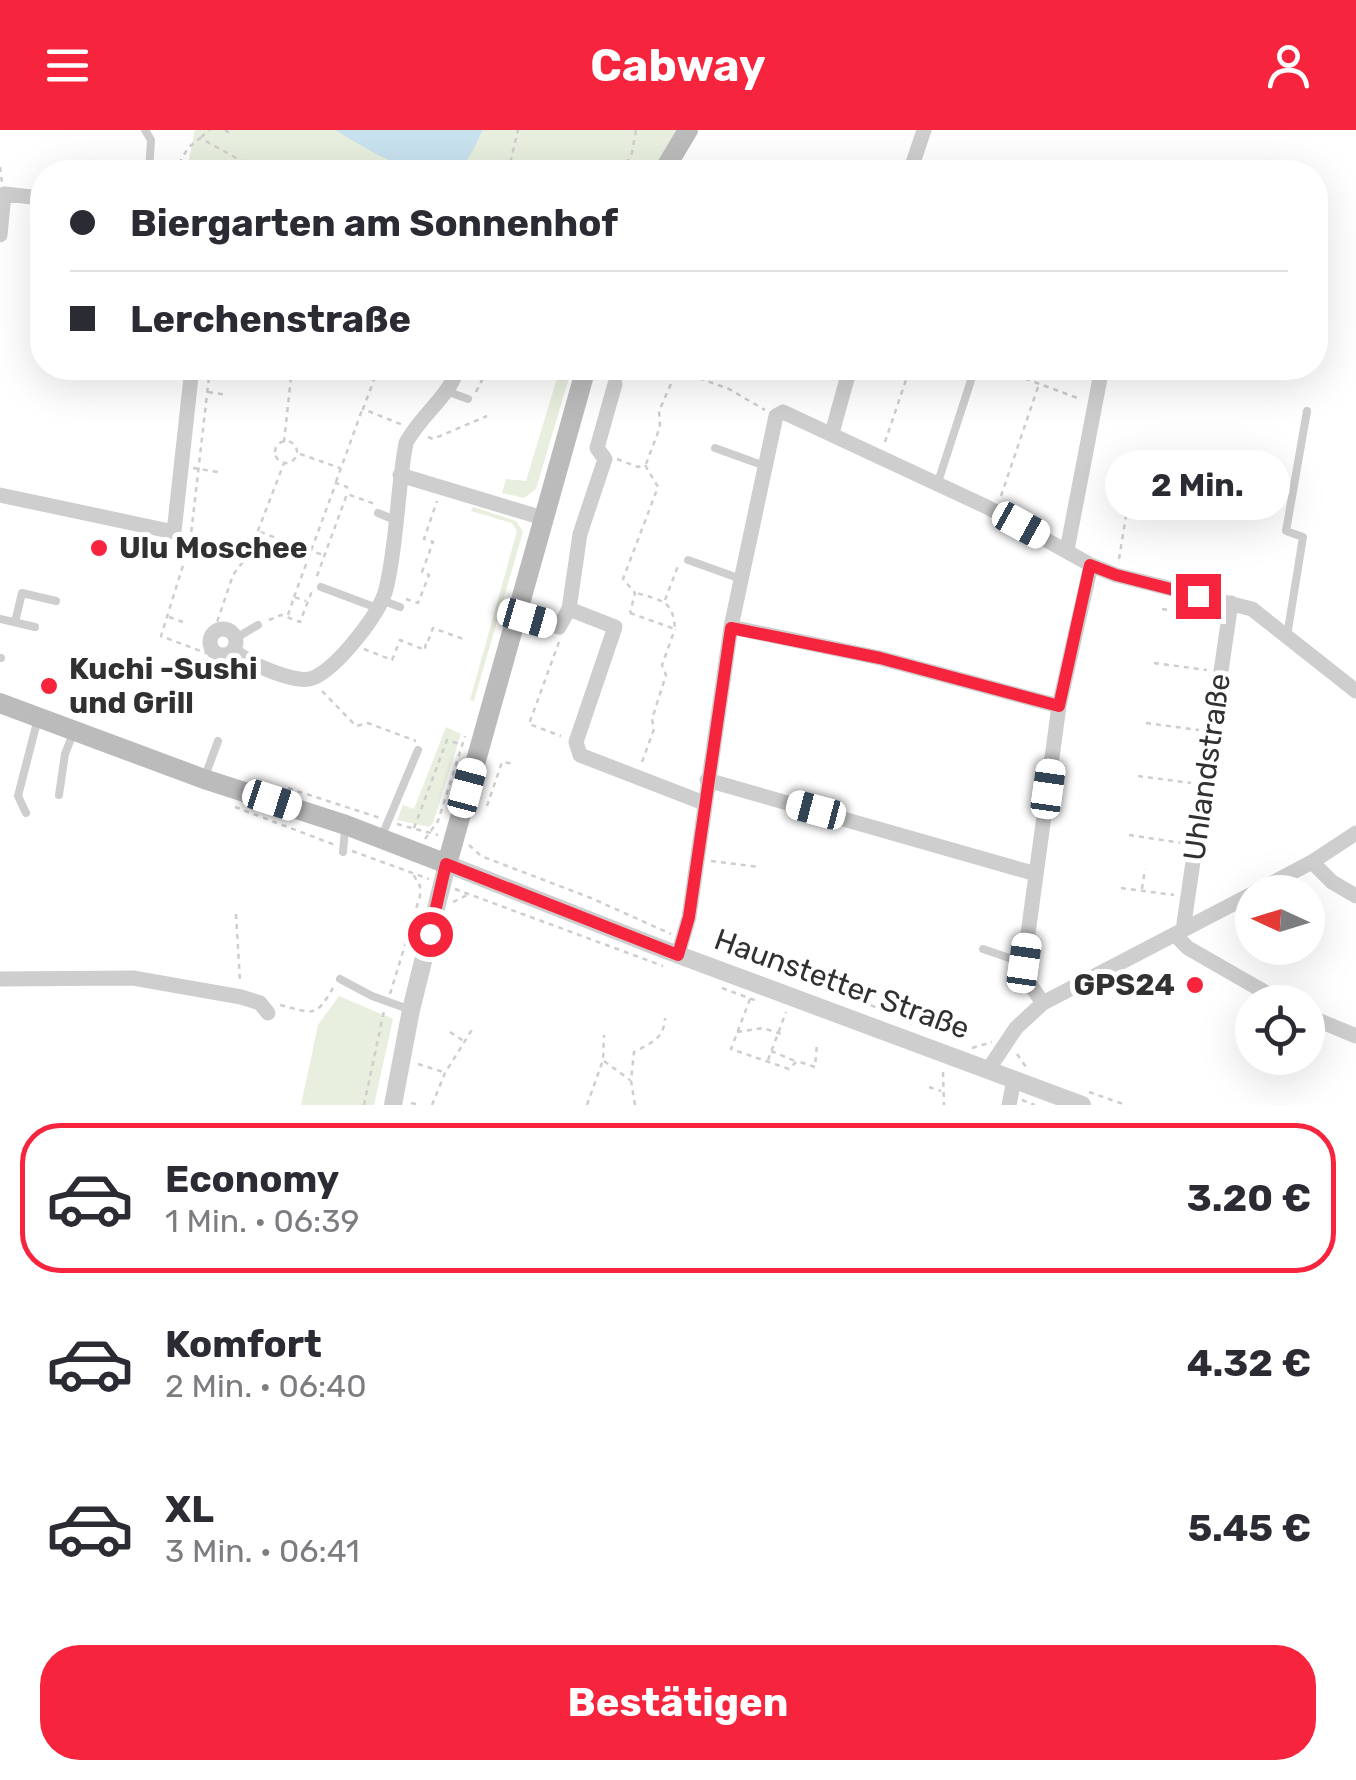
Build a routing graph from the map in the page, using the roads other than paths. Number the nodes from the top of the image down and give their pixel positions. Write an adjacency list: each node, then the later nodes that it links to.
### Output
1 (145, 130): 4 (lane)
2 (688, 130): 5 (main road)
3 (924, 130): 6 (street)
4 (149, 160)
5 (670, 160)
6 (914, 160)
7 (30, 197): 8 (street)
8 (0, 235)
9 (191, 380): 24 (street)
10 (452, 380): 16 (street)
11 (583, 380): 27 (main road)
12 (847, 380): 19 (street)
13 (971, 380): 23 (lane)
14 (1100, 380): 28 (street)
15 (615, 384): 36 (street)
16 (446, 391): 17 (lane); 22 (street)
17 (472, 396)
18 (1307, 410): 44 (lane)
19 (832, 434): 21 (street); 23 (street)
20 (715, 448): 21 (lane)
21 (765, 466): 31 (street)
22 (400, 475): 26 (street); 27 (street)
23 (938, 482): 28 (street)
24 (0, 495)
25 (378, 514): 26 (lane)
26 (395, 516): 33 (street)
27 (543, 518): 38 (main road)
28 (1067, 550): 30 (street)
29 (688, 560): 31 (lane)
30 (1090, 565): 37 (street); 49 (street)
31 (741, 578): 43 (street)
32 (321, 587): 33 (lane)
33 (382, 600): 35 (lane); 46 (street)
34 (56, 601): 40 (lane)
35 (400, 607)
36 (569, 608): 38 (street); 57 (street)
37 (1230, 611): 44 (street); 69 (street, Uhlandstraße)
38 (516, 615): 64 (main road)
39 (0, 619): 40 (lane)
40 (14, 622): 42 (lane)
41 (258, 625): 46 (lane)
42 (35, 627)
43 (731, 628): 49 (street); 55 (street)
44 (1287, 636): 47 (street)
45 (213, 640): 46 (street)
46 (236, 644)
47 (1356, 691)
48 (0, 703): 50 (main road, Haunstetter Straße)
49 (1059, 706): 65 (street)
50 (38, 718): 51 (main road, Haunstetter Straße); 58 (lane)
51 (74, 730): 54 (main road, Haunstetter Straße); 56 (lane)
52 (218, 741): 54 (lane)
53 (418, 750): 61 (lane)
54 (204, 778): 59 (main road, Haunstetter Straße)
55 (707, 780): 57 (street); 65 (street)
56 (58, 794)
57 (704, 802): 70 (street)
58 (26, 813)
59 (346, 825): 61 (main road, Haunstetter Straße); 62 (lane)
60 (1356, 833): 63 (street)
61 (381, 838): 64 (main road, Haunstetter Straße)
62 (343, 852)
63 (1312, 862): 66 (street); 67 (street)
64 (446, 864): 70 (street, Haunstetter Straße); 78 (street)
65 (1036, 874): 72 (street)
66 (1288, 875)
67 (1356, 896)
68 (1235, 903): 69 (street)
69 (1179, 932): 75 (street); 76 (street)
70 (681, 947): 81 (street, Haunstetter Straße)
71 (983, 949): 72 (lane)
72 (1024, 963): 76 (street)
73 (0, 979): 77 (street)
74 (340, 979): 78 (lane)
75 (1252, 985)
76 (1044, 1002): 81 (street)
77 (264, 1008)
78 (411, 1010): 84 (street)
79 (1325, 1023): 80 (street)
80 (1356, 1036)
81 (988, 1070): 82 (street, Haunstetter Straße)
82 (1014, 1080): 83 (street, Haunstetter Straße); 85 (street)
83 (1086, 1098)
84 (399, 1103)
85 (1009, 1105)

